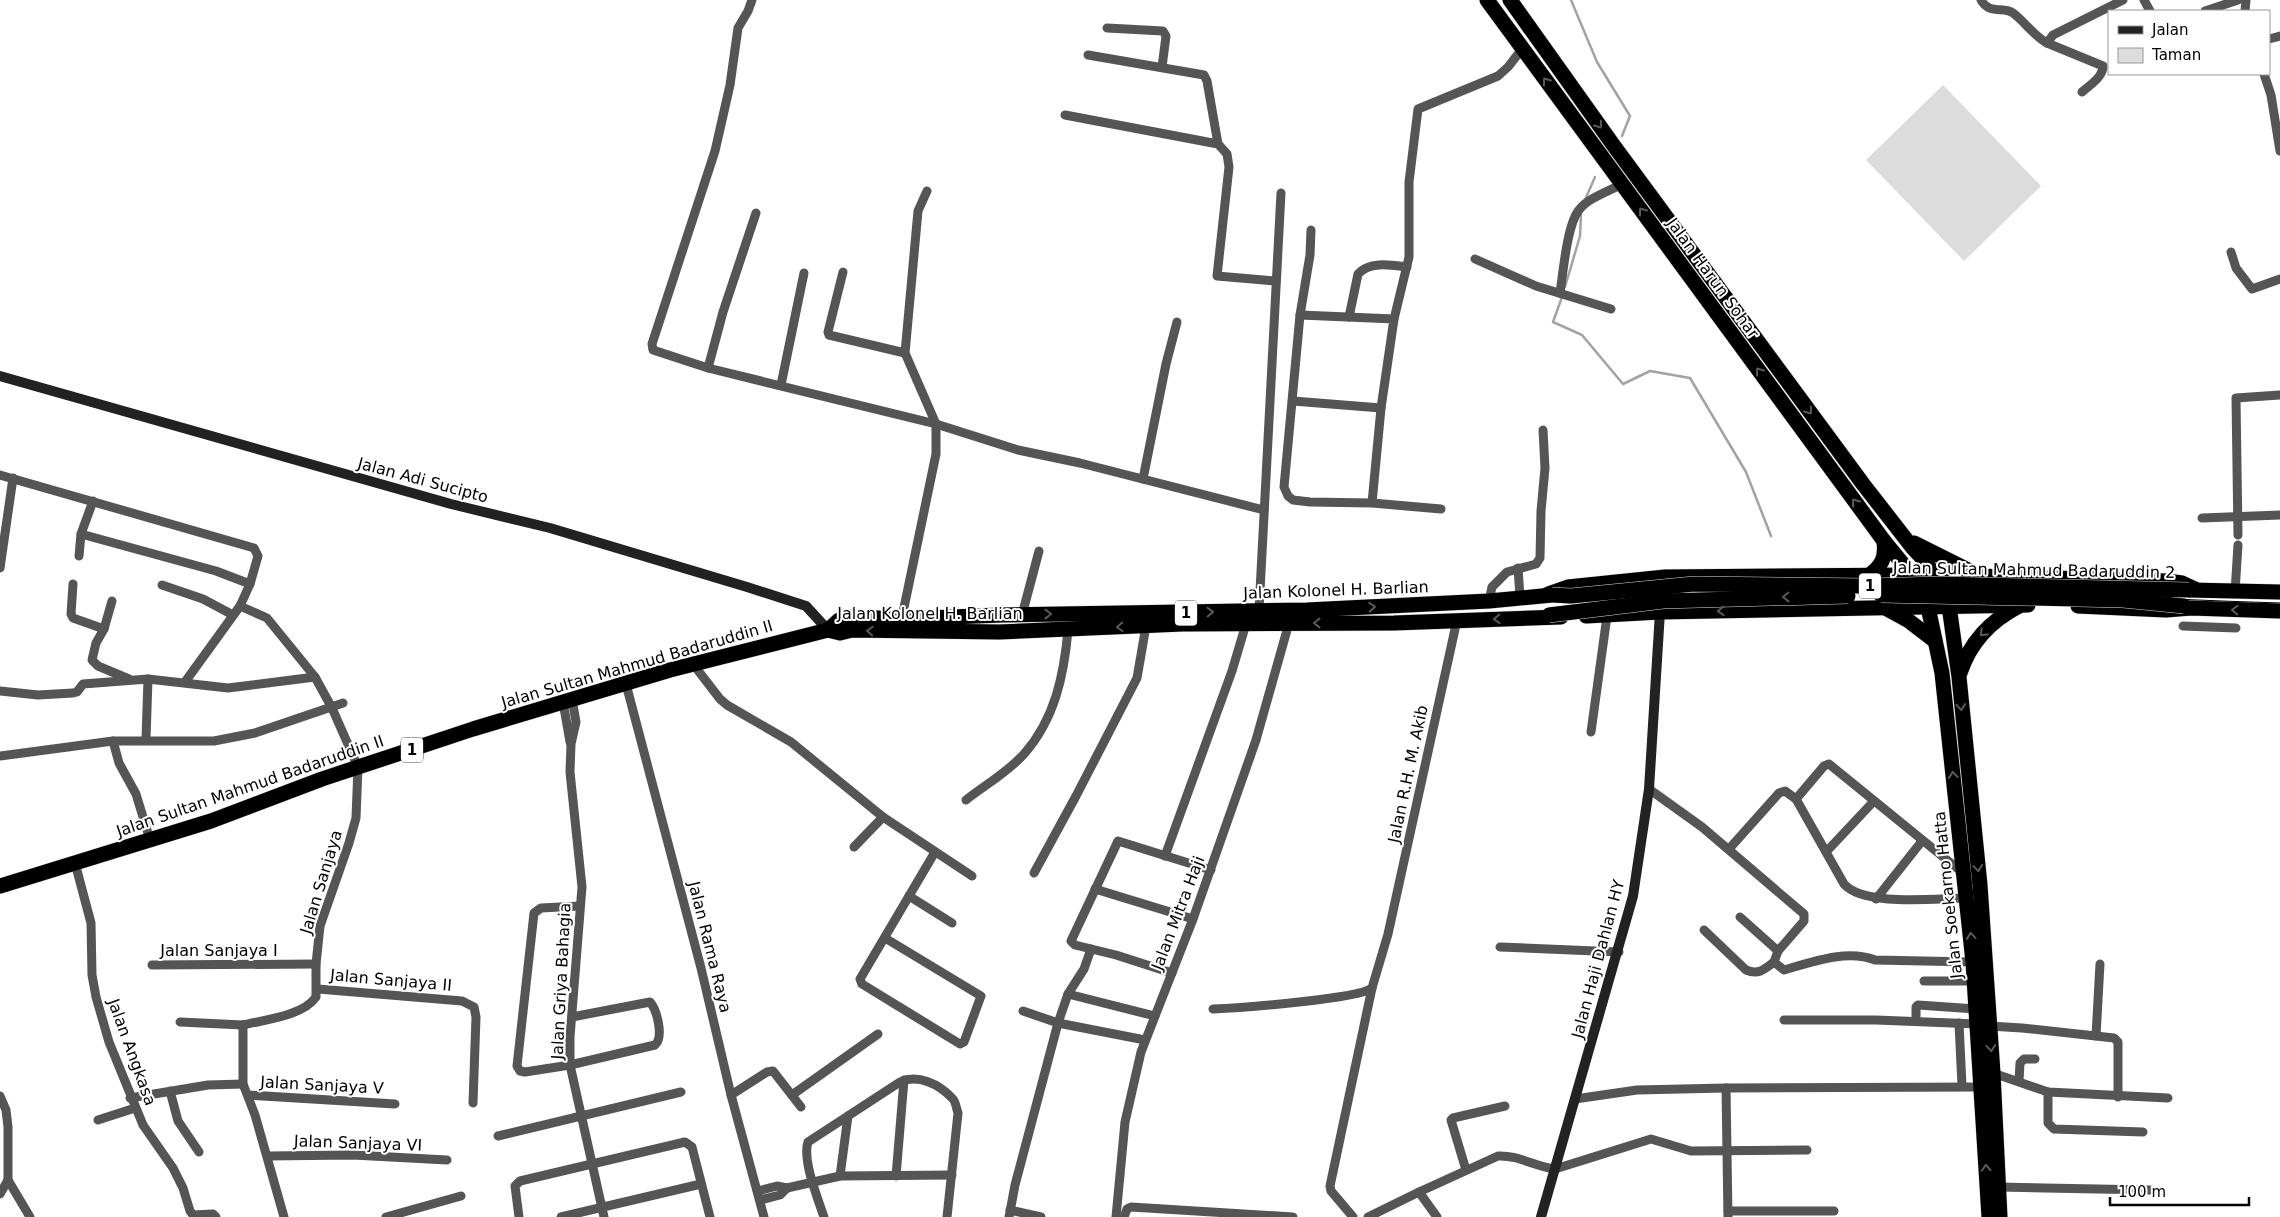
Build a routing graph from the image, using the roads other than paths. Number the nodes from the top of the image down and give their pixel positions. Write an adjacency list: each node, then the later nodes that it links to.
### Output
1 (752, 0): 40 (street)
2 (1487, 0): 10 (highway, Jalan Harun Sohar)
3 (1510, 0): 23 (highway, Jalan Harun Sohar, one-way to 23)
4 (1981, 0): 9 (street)
5 (2123, 0): 9 (street)
6 (2238, 0): 7 (street)
7 (2209, 10)
8 (1107, 28): 12 (street)
9 (2047, 43): 14 (street)
10 (1522, 48): 19 (highway, Jalan Harun Sohar, one-way to 10); 28 (street)
11 (1088, 55): 12 (street)
12 (1162, 67): 17 (street)
13 (2264, 75): 16 (street)
14 (2082, 92)
15 (1065, 115): 17 (street)
16 (2278, 127): 18 (street)
17 (1218, 144): 32 (street)
18 (2280, 151)
19 (1622, 184): 25 (highway, Jalan Harun Sohar, one-way to 19); 33 (street)
20 (927, 191): 39 (street)
21 (1281, 193): 32 (street)
22 (756, 213): 40 (street)
23 (1672, 224): 25 (highway); 60 (highway, Jalan Harun Sohar, one-way to 60)
24 (1311, 230): 35 (street)
25 (1658, 234): 61 (highway, Jalan Harun Sohar, one-way to 25)
26 (2231, 252): 31 (street)
27 (1475, 259): 33 (street)
28 (1408, 267): 36 (street); 37 (street)
29 (843, 272): 39 (street)
30 (804, 273): 42 (street)
31 (2280, 279)
32 (1276, 281): 54 (street)
33 (1562, 294): 34 (street)
34 (1611, 309)
35 (1300, 315): 36 (street); 44 (street)
36 (1349, 317): 37 (street)
37 (1394, 319): 45 (street)
38 (1177, 322): 50 (street)
39 (905, 353): 46 (street)
40 (708, 368): 42 (street)
41 (0, 376): 106 (street, Jalan Adi Sucipto)
42 (780, 385): 46 (street)
43 (2280, 395): 55 (street)
44 (1293, 401): 45 (street); 52 (street)
45 (1381, 408): 52 (street)
46 (936, 424): 50 (street); 100 (street)
47 (1543, 430): 66 (street)
48 (0, 475): 49 (street)
49 (13, 478): 51 (street); 65 (street)
50 (1143, 479): 54 (street)
51 (93, 501): 58 (street); 72 (street)
52 (1372, 503): 53 (street)
53 (1441, 509)
54 (1264, 510): 89 (street)
55 (2238, 516): 56 (street); 57 (street); 59 (street)
56 (2280, 516)
57 (2202, 518)
58 (81, 534): 64 (street); 72 (street)
59 (2238, 535)
60 (1906, 539): 68 (highway); 70 (highway, Jalan Harun Sohar)
61 (1884, 542): 67 (highway, Jalan Harun Sohar); 69 (highway)
62 (2238, 545): 75 (street)
63 (1039, 551): 93 (street)
64 (79, 556)
65 (0, 568)
66 (1518, 568): 78 (street); 79 (street)
67 (1912, 575): 69 (highway, 1); 70 (highway); 85 (highway, Jalan Soekarno Hatta)
68 (1978, 575): 70 (highway, 1); 74 (highway, 1); 84 (highway)
69 (1861, 576): 77 (highway, 1); 86 (highway)
70 (1932, 580): 83 (highway, Jalan Soekarno Hatta); 85 (highway)
71 (73, 584): 105 (street)
72 (250, 584): 82 (street)
73 (162, 585): 92 (street)
74 (2192, 590): 75 (highway, Jalan Sultan Mahmud Badaruddin 2 / 1); 77 (highway, Jalan Sultan Mahmud Badaruddin 2 / 1, bridge)
75 (2235, 592): 76 (highway, Jalan Sultan Mahmud Badaruddin 2 / 1)
76 (2280, 592)
77 (1550, 595): 78 (highway, Jalan Kolonel H. Barlian / 1)
78 (1520, 598): 79 (highway, Jalan Kolonel H. Barlian / 1)
79 (1489, 601): 89 (highway, Jalan Kolonel H. Barlian / 1, one-way to 79)
80 (112, 602): 105 (street)
81 (2022, 604): 84 (highway, 1); 88 (highway, 1); 110 (highway, one-way to 110)
82 (240, 606): 92 (street); 112 (street)
83 (1949, 606): 84 (highway, 1); 85 (highway); 110 (highway, Jalan Soekarno Hatta)
84 (1978, 606)
85 (1928, 607): 87 (highway, 1); 108 (highway, Jalan Soekarno Hatta)
86 (1857, 608): 87 (highway, 1); 91 (highway, 1, one-way to 91)
87 (1885, 608): 108 (highway)
88 (2193, 608): 90 (highway, 1, one-way to 88); 94 (highway, Jalan Sultan Mahmud Badaruddin 2 / 1, one-way to 94, bridge); 103 (street)
89 (1259, 610): 93 (highway, Jalan Kolonel H. Barlian / 1, one-way to 89)
90 (2280, 611)
91 (1660, 612): 95 (highway, 1); 125 (street, Jalan Haji Dahlan HY)
92 (233, 615): 114 (street)
93 (1022, 615): 99 (highway, Jalan Kolonel H. Barlian / 1)
94 (1548, 616): 95 (highway, 1); 96 (highway, Jalan Kolonel H. Barlian / 1, one-way to 96)
95 (1607, 616): 120 (street)
96 (1457, 620): 97 (highway, Jalan Kolonel H. Barlian / 1, one-way to 97); 165 (street, Jalan R.H. M. Akib)
97 (1289, 623): 98 (highway, Jalan Kolonel H. Barlian / 1); 138 (street, Jalan Mitra Haji)
98 (1246, 624): 101 (highway, Jalan Kolonel H. Barlian / 1); 136 (street)
99 (942, 625): 100 (highway, Jalan Kolonel H. Barlian / 1); 107 (highway, Jalan Kolonel H. Barlian / 1)
100 (900, 626): 106 (highway, Jalan Kolonel H. Barlian / 1)
101 (1146, 626): 107 (highway, Jalan Kolonel H. Barlian / 1, one-way to 107); 140 (street)
102 (2182, 626): 103 (street)
103 (2201, 627): 104 (street)
104 (2236, 628)
105 (104, 629): 113 (street)
106 (828, 630): 109 (highway, Jalan Sultan Mahmud Badaruddin II / 1)
107 (1068, 630): 127 (street)
108 (1935, 641): 139 (highway, Jalan Soekarno Hatta, one-way to 108)
109 (693, 664): 115 (highway, Jalan Sultan Mahmud Badaruddin II / 1); 129 (street)
110 (1959, 677): 174 (highway, Jalan Soekarno Hatta, one-way to 174)
111 (148, 678): 113 (street); 114 (street); 121 (street)
112 (315, 678): 114 (street); 119 (street)
113 (129, 679): 116 (street)
114 (185, 682)
115 (626, 684): 117 (highway, Jalan Sultan Mahmud Badaruddin II / 1); 195 (street, Jalan Rama Raya)
116 (0, 691)
117 (567, 701): 124 (highway, Jalan Sultan Mahmud Badaruddin II / 1); 147 (street, Jalan Griya Bahagia)
118 (344, 704): 119 (street)
119 (332, 708): 121 (street); 124 (street)
120 (1592, 732)
121 (146, 740): 122 (street)
122 (113, 741): 123 (street); 130 (street)
123 (0, 756)
124 (358, 767): 130 (highway, Jalan Sultan Mahmud Badaruddin II / 1); 159 (street, Jalan Sanjaya)
125 (1648, 789): 133 (street); 156 (street, Jalan Haji Dahlan HY)
126 (1796, 799): 128 (street); 133 (street); 134 (street)
127 (966, 800)
128 (1874, 801): 131 (street); 134 (street)
129 (883, 817): 132 (street); 135 (street)
130 (150, 840): 137 (highway, Jalan Sultan Mahmud Badaruddin II / 1)
131 (1922, 841): 139 (street); 146 (street)
132 (854, 848)
133 (1730, 849): 155 (street)
134 (1827, 851): 146 (street)
135 (935, 852): 141 (street); 144 (street)
136 (1165, 856): 138 (street); 143 (street)
137 (75, 863): 142 (highway, Jalan Sultan Mahmud Badaruddin II / 1); 199 (street, Jalan Angkasa)
138 (1211, 870): 149 (street, Jalan Mitra Haji)
139 (1963, 872): 145 (highway, Jalan Soekarno Hatta)
140 (1034, 873)
141 (972, 876)
142 (0, 886)
143 (1095, 889): 149 (street); 154 (street)
144 (909, 896): 150 (street); 152 (street)
145 (1967, 898): 146 (street); 158 (highway, Jalan Soekarno Hatta, one-way to 145)
146 (1876, 899)
147 (580, 906): 172 (street, Jalan Griya Bahagia); 183 (street)
148 (1740, 917): 155 (street)
149 (1193, 919): 162 (street, Jalan Mitra Haji)
150 (952, 923)
151 (1704, 930): 157 (street)
152 (885, 938): 152 (street)
153 (1500, 947): 156 (street)
154 (1091, 949): 162 (street); 167 (street)
155 (1778, 951): 157 (street)
156 (1618, 952): 201 (street, Jalan Haji Dahlan HY)
157 (1774, 962): 158 (street)
158 (1973, 962): 164 (highway, Jalan Soekarno Hatta)
159 (316, 964): 161 (street, Jalan Sanjaya I); 166 (street, Jalan Sanjaya)
160 (2100, 964): 180 (street)
161 (152, 965)
162 (1172, 973): 170 (street, Jalan Mitra Haji)
163 (1924, 981): 164 (street)
164 (1974, 981): 174 (highway, Jalan Soekarno Hatta)
165 (1372, 988): 168 (street); 254 (street, Jalan R.H. M. Akib)
166 (318, 989): 178 (street); 202 (street, Jalan Sanjaya II)
167 (1068, 994): 170 (street); 176 (street)
168 (1213, 1009)
169 (1023, 1011): 176 (street)
170 (1155, 1016): 181 (street, Jalan Mitra Haji)
171 (1916, 1016): 174 (street)
172 (572, 1017): 183 (street, Jalan Griya Bahagia); 183 (street)
173 (1784, 1020): 177 (street)
174 (1981, 1020): 177 (street); 180 (street); 184 (highway, Jalan Soekarno Hatta, one-way to 184); 189 (highway, Jalan Soekarno Hatta)
175 (180, 1022): 178 (street)
176 (1058, 1023): 181 (street); 235 (street)
177 (1960, 1023): 188 (street)
178 (243, 1025): 187 (street)
179 (878, 1034): 196 (street)
180 (2096, 1036): 198 (street)
181 (1145, 1040): 251 (street, Jalan Mitra Haji)
182 (2035, 1059): 186 (street)
183 (570, 1065): 207 (street, Jalan Griya Bahagia)
184 (1993, 1073): 186 (street); 226 (highway, Jalan Soekarno Hatta)
185 (904, 1080): 208 (street); 220 (street); 222 (street)
186 (2019, 1081): 193 (street)
187 (242, 1084): 191 (street); 194 (street)
188 (1962, 1086): 189 (street); 190 (street)
189 (1982, 1087): 258 (highway, Jalan Soekarno Hatta, one-way to 189)
190 (1726, 1088): 201 (street); 212 (street)
191 (170, 1091): 199 (street); 214 (street)
192 (681, 1092): 207 (street)
193 (2048, 1092): 198 (street); 210 (street)
194 (248, 1095): 203 (street, Jalan Sanjaya V); 215 (street)
195 (731, 1095): 196 (street); 231 (street, Jalan Rama Raya)
196 (792, 1095): 206 (street)
197 (0, 1096): 223 (street)
198 (2118, 1097): 200 (street)
199 (130, 1098): 205 (street, Jalan Angkasa)
200 (2168, 1098)
201 (1575, 1099): 218 (street, Jalan Haji Dahlan HY)
202 (473, 1103)
203 (395, 1104)
204 (1504, 1106): 219 (street)
205 (135, 1108): 209 (street); 240 (street, Jalan Angkasa)
206 (801, 1108)
207 (581, 1115): 211 (street); 217 (street, Jalan Griya Bahagia)
208 (848, 1116): 221 (street); 224 (street)
209 (98, 1120)
210 (2143, 1132)
211 (498, 1136)
212 (1726, 1150): 213 (street); 218 (street); 237 (street)
213 (1808, 1150)
214 (199, 1152)
215 (268, 1156): 216 (street, Jalan Sanjaya VI); 241 (street)
216 (447, 1160)
217 (592, 1165): 225 (street); 232 (street, Jalan Griya Bahagia); 243 (street)
218 (1555, 1169): 219 (street); 257 (street, Jalan Haji Dahlan HY)
219 (1466, 1170): 228 (street)
220 (952, 1175): 222 (street); 249 (street)
221 (840, 1176): 222 (street); 224 (street)
222 (896, 1176)
223 (8, 1180): 229 (street); 239 (street)
224 (812, 1181): 231 (street); 248 (street)
225 (701, 1184): 232 (street); 246 (street)
226 (1999, 1187): 227 (street); 259 (highway, Jalan Soekarno Hatta)
227 (2150, 1190)
228 (1419, 1192): 255 (street); 256 (street)
229 (0, 1194)
230 (462, 1196): 234 (street)
231 (759, 1196): 247 (street, Jalan Rama Raya)
232 (601, 1207): 244 (street); 245 (street, Jalan Griya Bahagia)
233 (1834, 1211): 237 (street)
234 (418, 1212): 242 (street)
235 (1009, 1214): 250 (street)
236 (1179, 1214): 238 (street); 252 (street)
237 (1728, 1214)
238 (1233, 1215): 253 (street)
239 (30, 1217)
240 (216, 1217)
241 (284, 1217)
242 (386, 1217)
243 (519, 1217)
244 (561, 1217)
245 (604, 1217)
246 (710, 1217)
247 (764, 1217)
248 (824, 1217)
249 (948, 1217)
250 (1041, 1217)
251 (1116, 1217)
252 (1124, 1217)
253 (1292, 1217)
254 (1353, 1217)
255 (1368, 1217)
256 (1437, 1217)
257 (1541, 1217)
258 (1989, 1217)
259 (2000, 1217)

